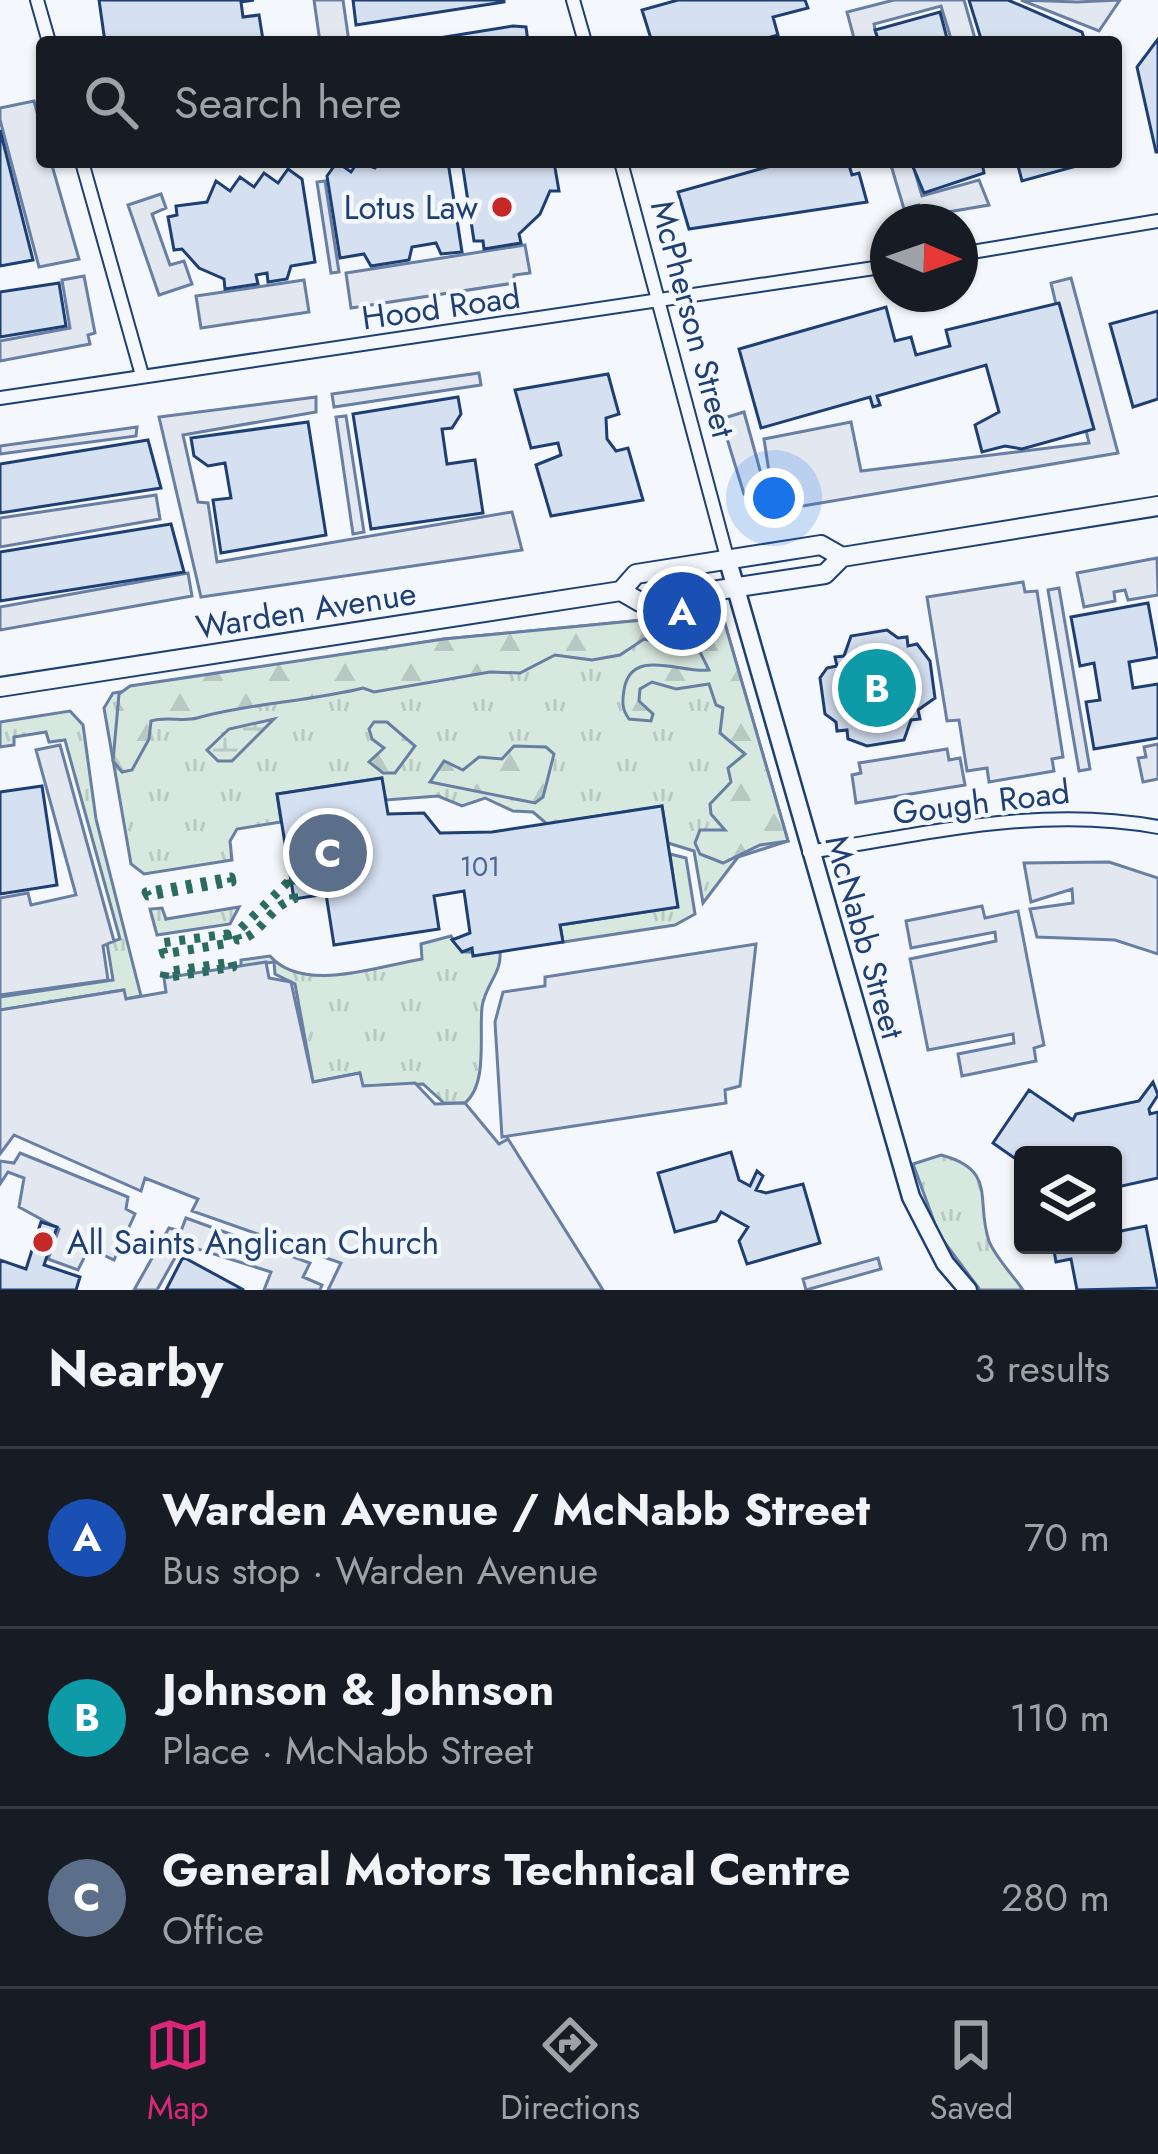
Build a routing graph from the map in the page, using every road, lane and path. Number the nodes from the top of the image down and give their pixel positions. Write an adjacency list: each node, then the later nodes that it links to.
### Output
1 (37, 0): 3 (street)
2 (573, 0): 4 (street)
3 (47, 36)
4 (583, 36)
5 (84, 168): 11 (street)
6 (623, 168): 10 (street, McPherson Street)
7 (1158, 220): 8 (street)
8 (978, 251)
9 (870, 269): 10 (street, Hood Road)
10 (663, 303): 11 (street, Hood Road); 15 (street, McPherson Street)
11 (142, 375): 12 (street, Hood Road)
12 (0, 398)
13 (1158, 506): 14 (main road, Warden Avenue)
14 (842, 556): 15 (main road, Warden Avenue); 16 (main road, Warden Avenue)
15 (728, 561): 16 (street, McNabb Street); 17 (main road, Warden Avenue)
16 (735, 587): 17 (main road, Warden Avenue); 20 (street, McNabb Street)
17 (620, 591): 18 (main road, Warden Avenue)
18 (0, 686)
19 (1158, 827): 20 (street, Gough Road)
20 (809, 851): 21 (street, McNabb Street)
21 (968, 1290)

